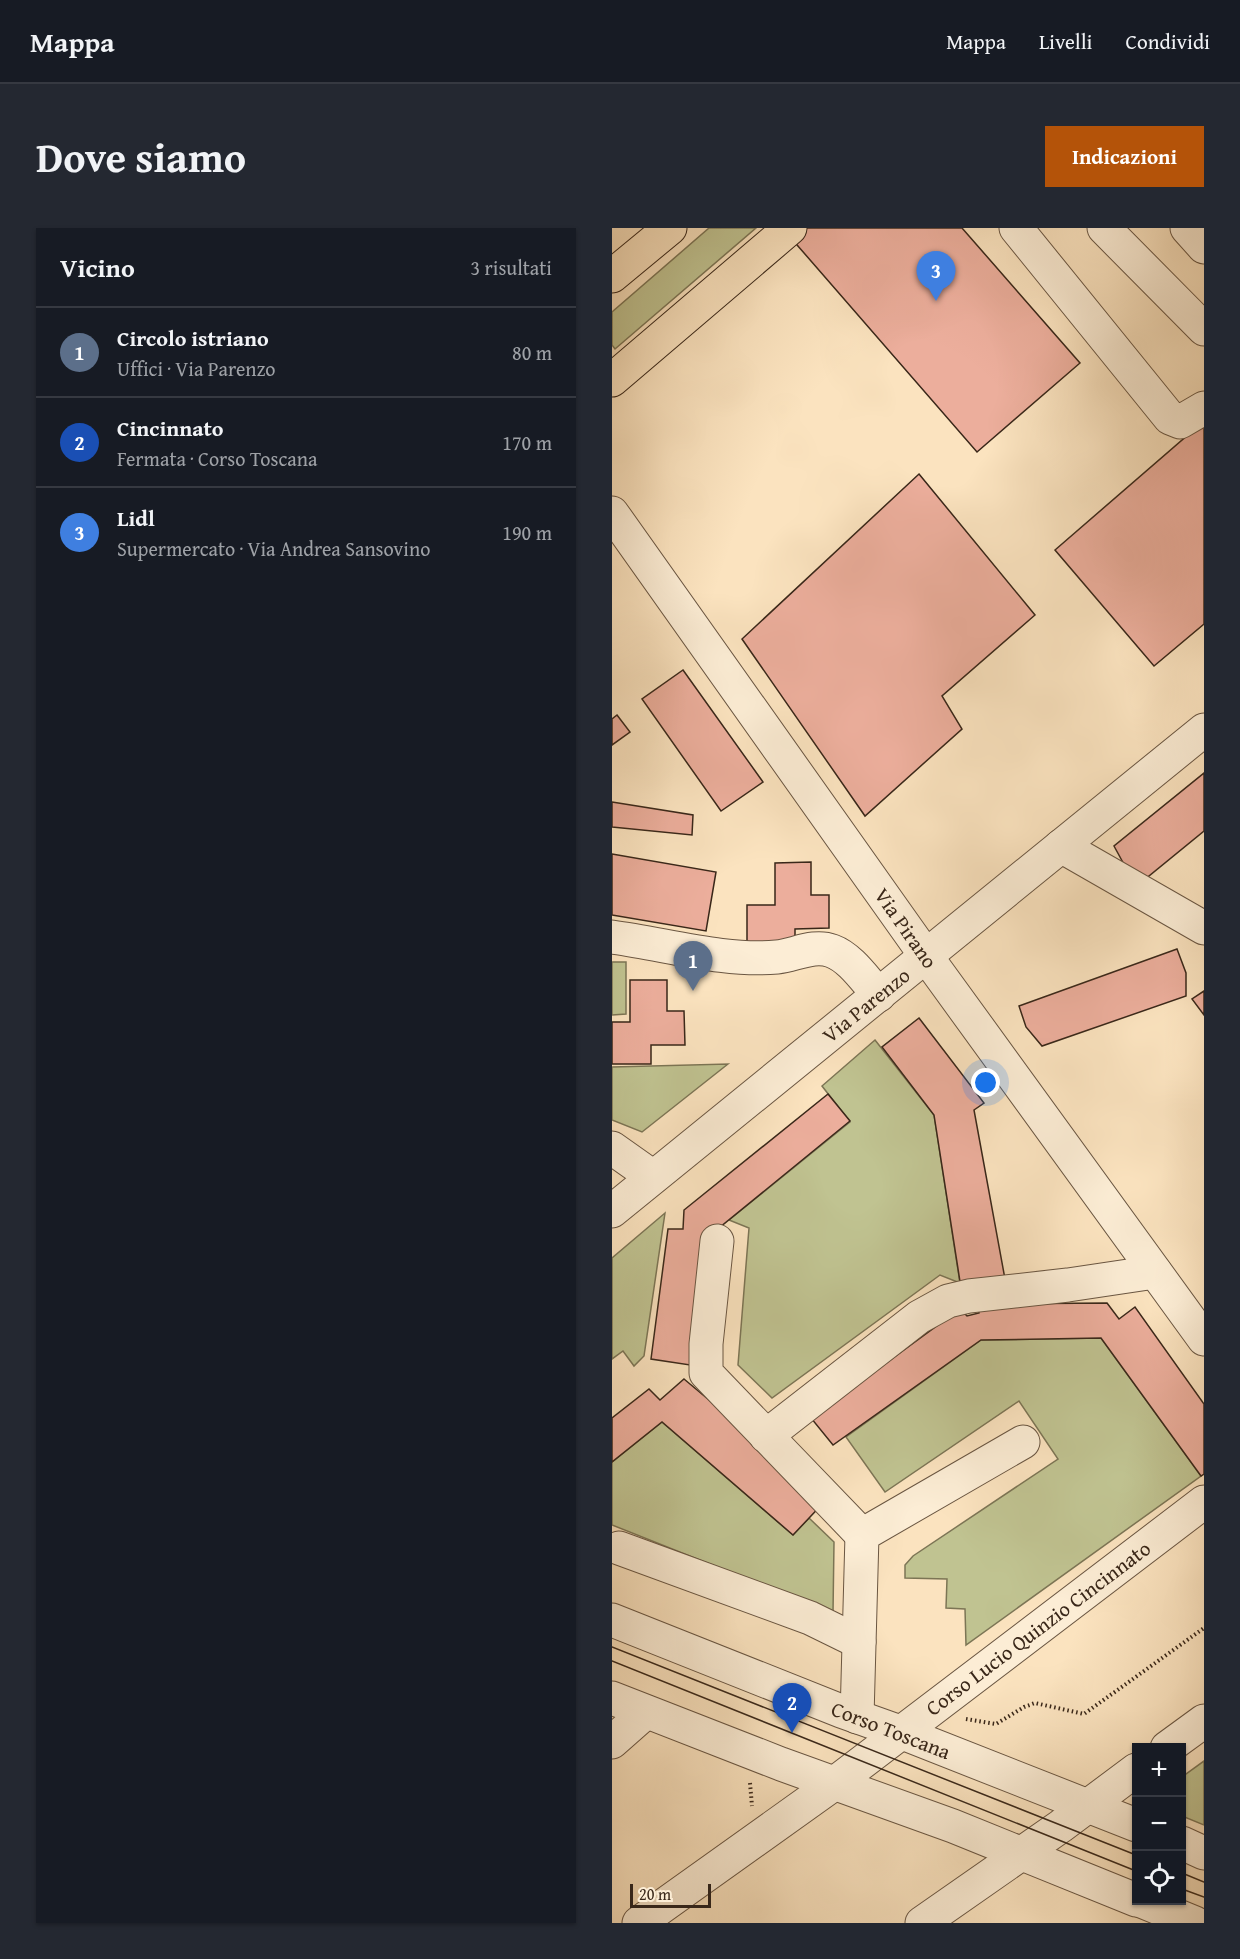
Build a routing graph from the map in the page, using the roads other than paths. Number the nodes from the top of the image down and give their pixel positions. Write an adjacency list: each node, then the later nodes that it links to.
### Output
1 (670, 228): 7 (main road)
2 (790, 228): 9 (main road)
3 (1016, 228): 10 (street)
4 (1104, 228): 8 (street)
5 (1186, 228): 6 (street)
6 (1204, 247)
7 (612, 276)
8 (1204, 329)
9 (612, 380)
10 (1204, 408)
11 (612, 513): 16 (street, Via Pirano)
12 (1204, 730): 13 (street, Via Parenzo)
13 (1061, 846): 14 (street); 16 (street, Via Parenzo)
14 (1204, 928)
15 (612, 938): 17 (street)
16 (926, 956): 17 (street, Via Parenzo); 22 (street, Via Pirano)
17 (879, 995): 19 (street, Via Parenzo)
18 (612, 1148): 19 (street)
19 (653, 1177): 20 (street, Via Parenzo)
20 (612, 1211)
21 (717, 1240): 24 (street)
22 (1155, 1272): 23 (street, Via Pirano); 24 (street)
23 (1204, 1339)
24 (766, 1436): 27 (street)
25 (1023, 1442): 27 (street)
26 (1204, 1502): 35 (street, Corso Lucio Quinzio Cincinnato)
27 (862, 1534): 30 (street)
28 (619, 1548): 30 (street)
29 (612, 1620): 33 (street, Corso Toscana)
30 (859, 1642): 33 (street)
31 (612, 1698): 32 (street)
32 (646, 1712): 36 (street); 39 (street)
33 (857, 1717): 35 (street, Corso Toscana)
34 (1204, 1721): 37 (street)
35 (900, 1732): 39 (street, Corso Lucio Quinzio Cincinnato); 40 (street, Corso Toscana)
36 (612, 1742)
37 (1174, 1743)
38 (1132, 1774): 40 (street)
39 (835, 1783): 44 (street); 47 (street, Corso Lucio Quinzio Cincinnato)
40 (1088, 1805): 41 (street, Corso Toscana); 44 (street)
41 (1132, 1823)
42 (1186, 1846): 43 (street)
43 (1204, 1853)
44 (1021, 1854): 45 (street); 48 (street)
45 (1132, 1898)
46 (1150, 1905): 49 (street)
47 (639, 1923)
48 (922, 1923)
49 (1195, 1923)

